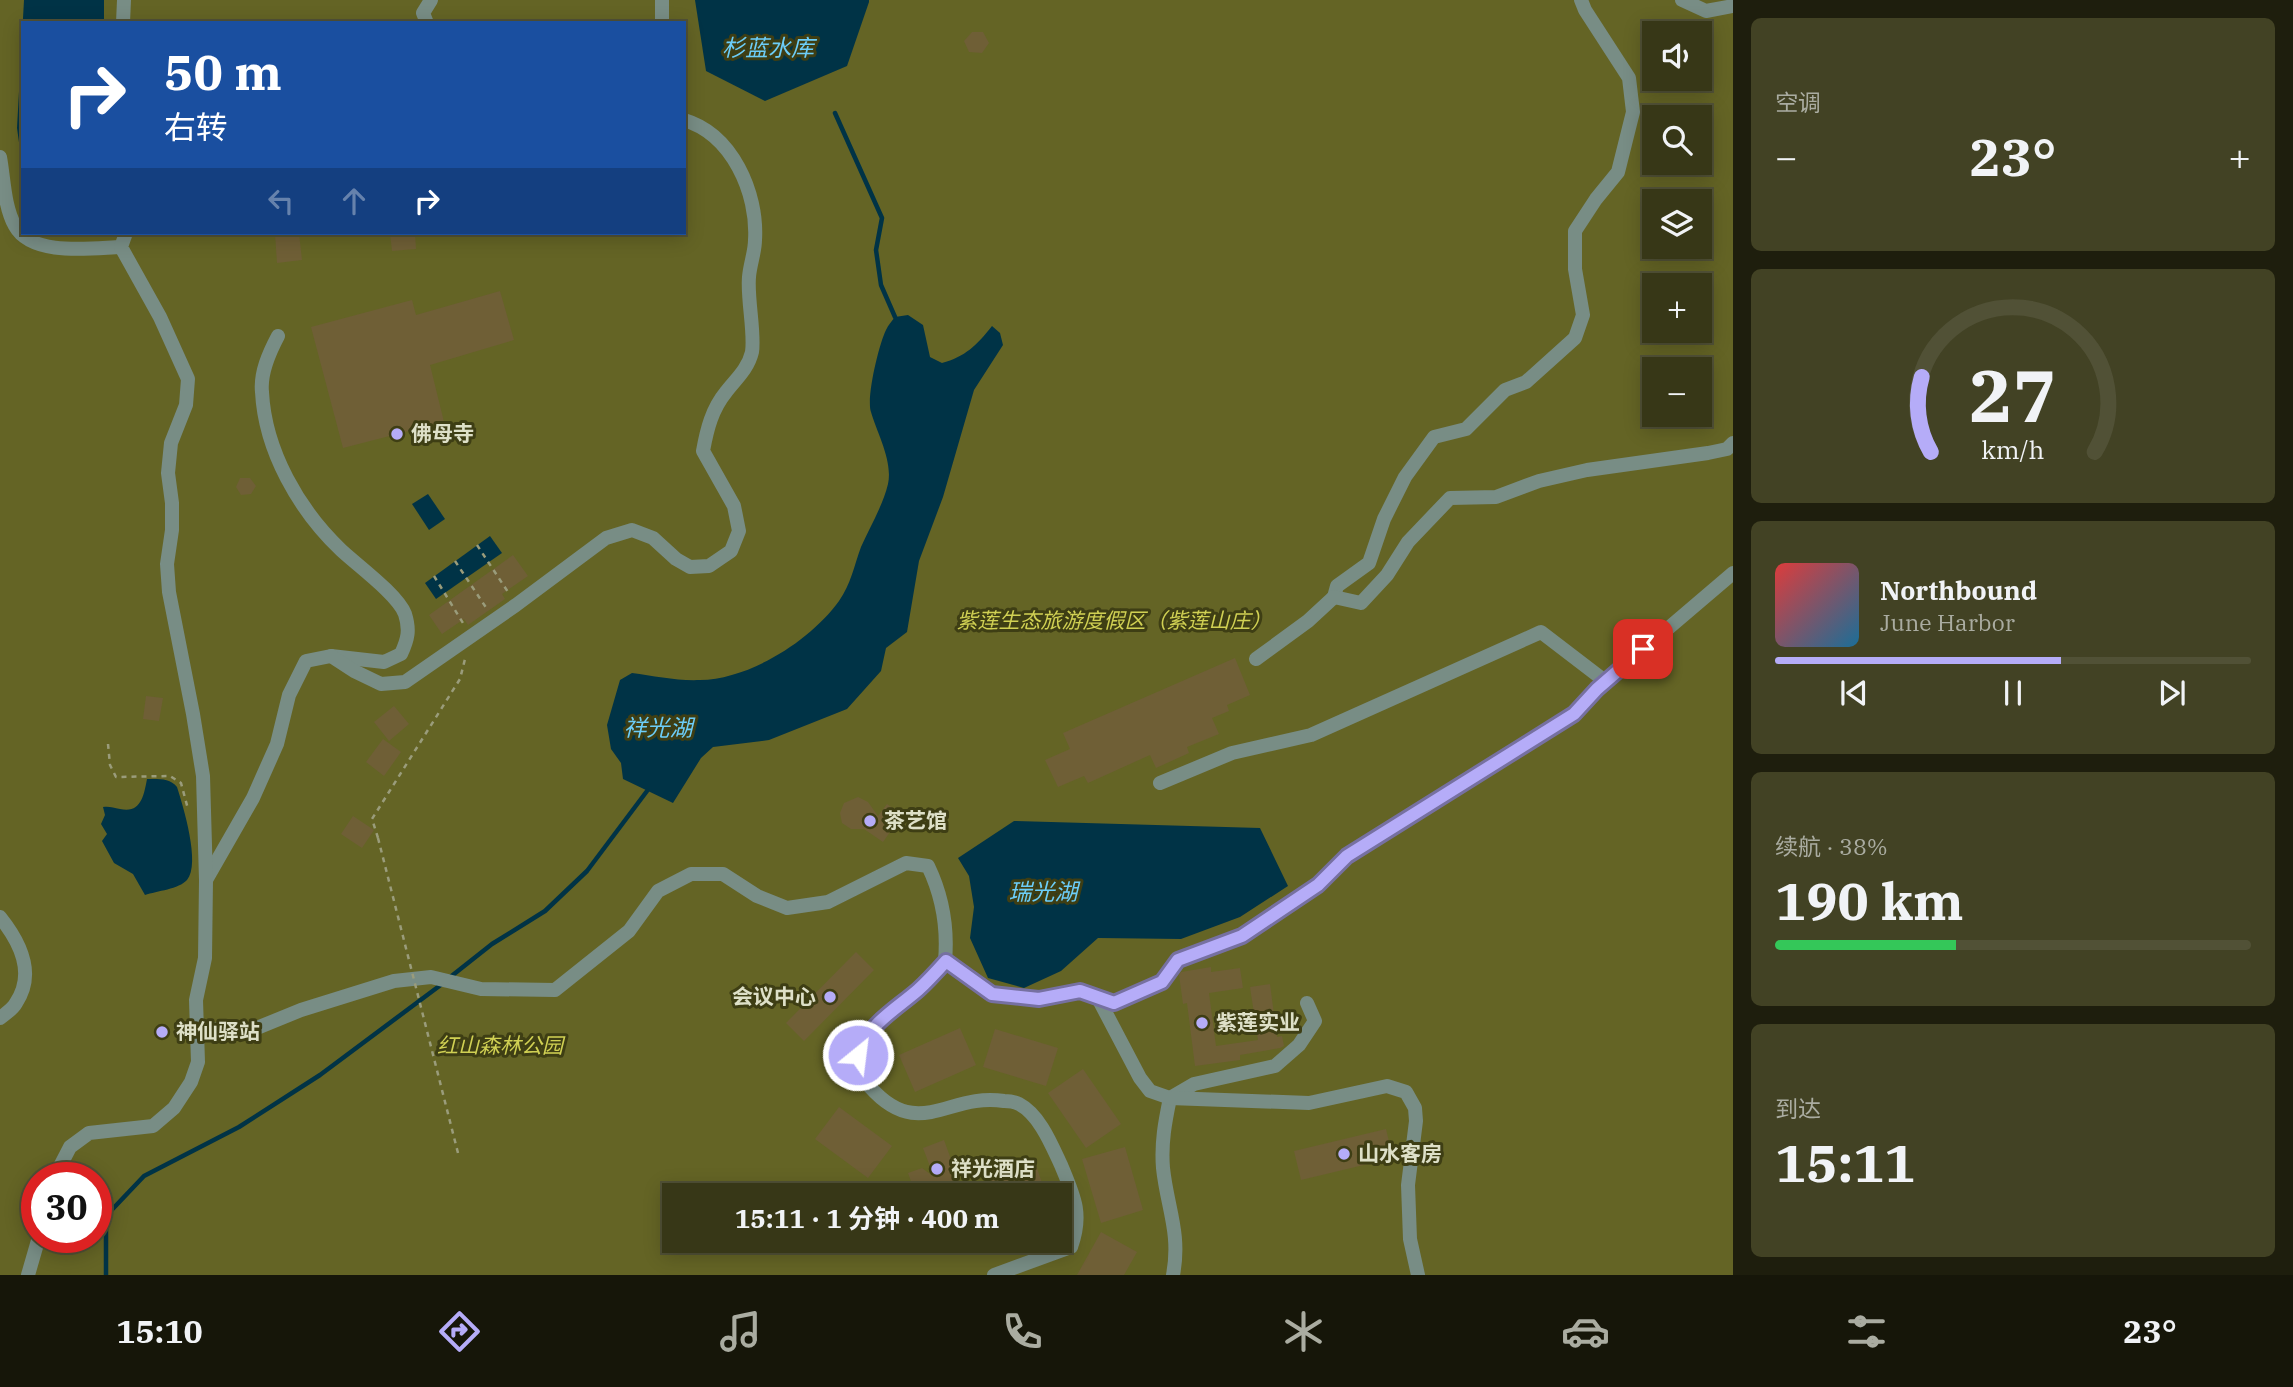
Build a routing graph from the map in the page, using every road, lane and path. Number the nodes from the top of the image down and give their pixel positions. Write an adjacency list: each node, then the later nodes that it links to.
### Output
1 (124, 0): 7 (street)
2 (431, 0): 8 (street)
3 (662, 0): 9 (street)
4 (1581, 0): 21 (street)
5 (1682, 0): 6 (street)
6 (1733, 6)
7 (123, 21)
8 (426, 21)
9 (662, 21)
10 (686, 120): 22 (street)
11 (0, 157): 12 (street)
12 (21, 232)
13 (24, 235): 14 (street)
14 (124, 240): 31 (street)
15 (278, 336): 25 (street)
16 (1733, 443): 21 (street)
17 (477, 545): 22 (path)
18 (455, 561): 23 (path)
19 (1733, 573): 27 (street)
20 (434, 576): 24 (path)
21 (1334, 597): 26 (street)
22 (516, 605): 23 (street)
23 (495, 620): 24 (street)
24 (471, 637): 25 (street); 39 (path, bridge)
25 (331, 656): 31 (street)
26 (1256, 659)
27 (1605, 681): 29 (street); 34 (street)
28 (108, 744): 30 (path)
29 (1160, 783)
30 (189, 813)
31 (206, 880): 37 (street)
32 (0, 917): 36 (street)
33 (946, 961): 34 (street); 37 (street); 43 (street)
34 (1099, 1000): 38 (street)
35 (1307, 1003): 38 (street)
36 (0, 1018)
37 (195, 1028): 40 (street)
38 (1170, 1098): 44 (street); 45 (street)
39 (458, 1157)
40 (62, 1162)
41 (34, 1253): 42 (street)
42 (28, 1275)
43 (994, 1275)
44 (1173, 1275)
45 (1418, 1275)

